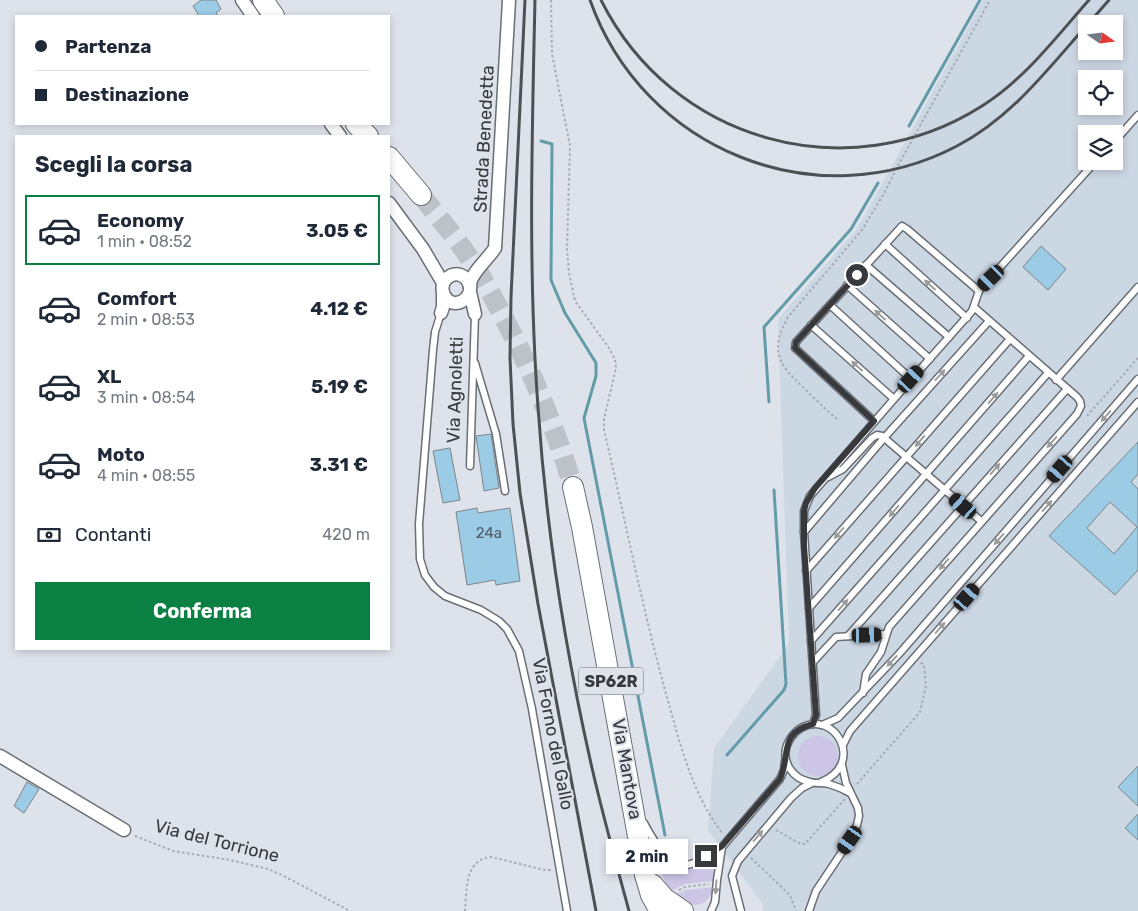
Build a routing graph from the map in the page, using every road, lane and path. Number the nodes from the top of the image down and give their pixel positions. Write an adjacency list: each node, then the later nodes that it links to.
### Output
1 (242, 0): 6 (street)
2 (263, 0): 7 (main road)
3 (509, 0): 20 (street, Strada Benedetta)
4 (550, 0): 75 (path)
5 (990, 0): 14 (path)
6 (253, 15)
7 (273, 15)
8 (1138, 115): 10 (lane)
9 (357, 125): 11 (main road)
10 (1123, 132)
11 (367, 135)
12 (390, 158): 15 (main road)
13 (1088, 170): 24 (lane)
14 (886, 190)
15 (421, 195)
16 (390, 204): 18 (street, Via Agnoletti)
17 (885, 244): 19 (lane); 24 (lane); 30 (lane, one-way to 17)
18 (423, 250): 21 (street, Via Agnoletti); 25 (street, Via Agnoletti)
19 (866, 265): 22 (lane); 33 (lane)
20 (476, 272): 21 (street); 25 (street, Strada Benedetta)
21 (457, 274): 25 (street, Via Agnoletti); 25 (street)
22 (848, 285): 26 (lane); 37 (lane, one-way to 22)
23 (1138, 287): 41 (lane)
24 (979, 291): 27 (lane)
25 (457, 293): 28 (street, Via Forno del Gallo); 29 (street, Via Agnoletti)
26 (830, 305): 32 (lane); 39 (lane)
27 (975, 308): 30 (lane); 31 (lane)
28 (441, 314): 78 (lane, Via Forno del Gallo)
29 (475, 314): 36 (lane, Via Agnoletti)
30 (966, 318): 33 (lane)
31 (989, 321): 34 (lane); 46 (lane, one-way to 31)
32 (811, 325): 43 (lane, one-way to 32); 45 (lane)
33 (949, 337): 37 (lane)
34 (1010, 339): 35 (lane); 47 (lane, one-way to 47)
35 (1029, 356): 38 (lane); 49 (lane, one-way to 35)
36 (474, 357): 48 (lane, Via Agnoletti); 53 (lane)
37 (930, 359): 39 (lane)
38 (1048, 373): 41 (lane); 52 (lane)
39 (911, 379): 43 (lane)
40 (1138, 379): 63 (lane, one-way to 63)
41 (1056, 380): 42 (lane)
42 (1067, 389): 54 (lane, one-way to 42); 55 (lane, one-way to 55)
43 (894, 398): 45 (lane)
44 (1138, 402): 66 (lane, one-way to 44)
45 (874, 421): 50 (lane)
46 (884, 438): 47 (lane); 50 (lane); 56 (lane)
47 (906, 457): 49 (lane); 57 (lane, one-way to 57)
48 (470, 466)
49 (926, 474): 52 (lane); 58 (lane, one-way to 58)
50 (824, 479): 56 (lane)
51 (572, 487): 73 (main road, Via Mantova / SP62R)
52 (944, 489): 54 (lane); 61 (lane, one-way to 52)
53 (505, 492)
54 (963, 506): 55 (lane); 60 (lane)
55 (981, 521): 59 (lane, one-way to 59)
56 (804, 532): 57 (lane)
57 (806, 571): 58 (lane)
58 (808, 608): 61 (lane)
59 (886, 634): 60 (lane); 63 (lane)
60 (848, 636): 62 (lane)
61 (811, 641): 62 (lane)
62 (812, 662): 64 (lane)
63 (862, 693): 65 (lane)
64 (813, 724): 65 (lane); 68 (lane)
65 (822, 725): 66 (lane)
66 (843, 745): 69 (lane)
67 (0, 756): 74 (street)
68 (786, 758): 71 (lane); 75 (lane)
69 (842, 764): 70 (lane); 72 (lane)
70 (821, 782): 71 (lane); 72 (lane)
71 (812, 783): 77 (lane, one-way to 71)
72 (850, 793): 88 (lane)
73 (634, 804): 76 (lane); 80 (main road, Via Mantova / SP62R)
74 (124, 830): 81 (path, Via del Torrione)
75 (729, 839): 76 (lane)
76 (722, 846): 79 (lane)
77 (744, 852): 86 (lane); 87 (path)
78 (560, 871): 82 (path); 83 (lane, Via Forno del Gallo)
79 (716, 884): 80 (path); 85 (lane, one-way to 85)
80 (662, 905): 84 (main road, Via Mantova / SP62R)
81 (350, 911)
82 (464, 911)
83 (566, 911)
84 (683, 911)
85 (711, 911)
86 (741, 911)
87 (796, 911)
88 (809, 911)

